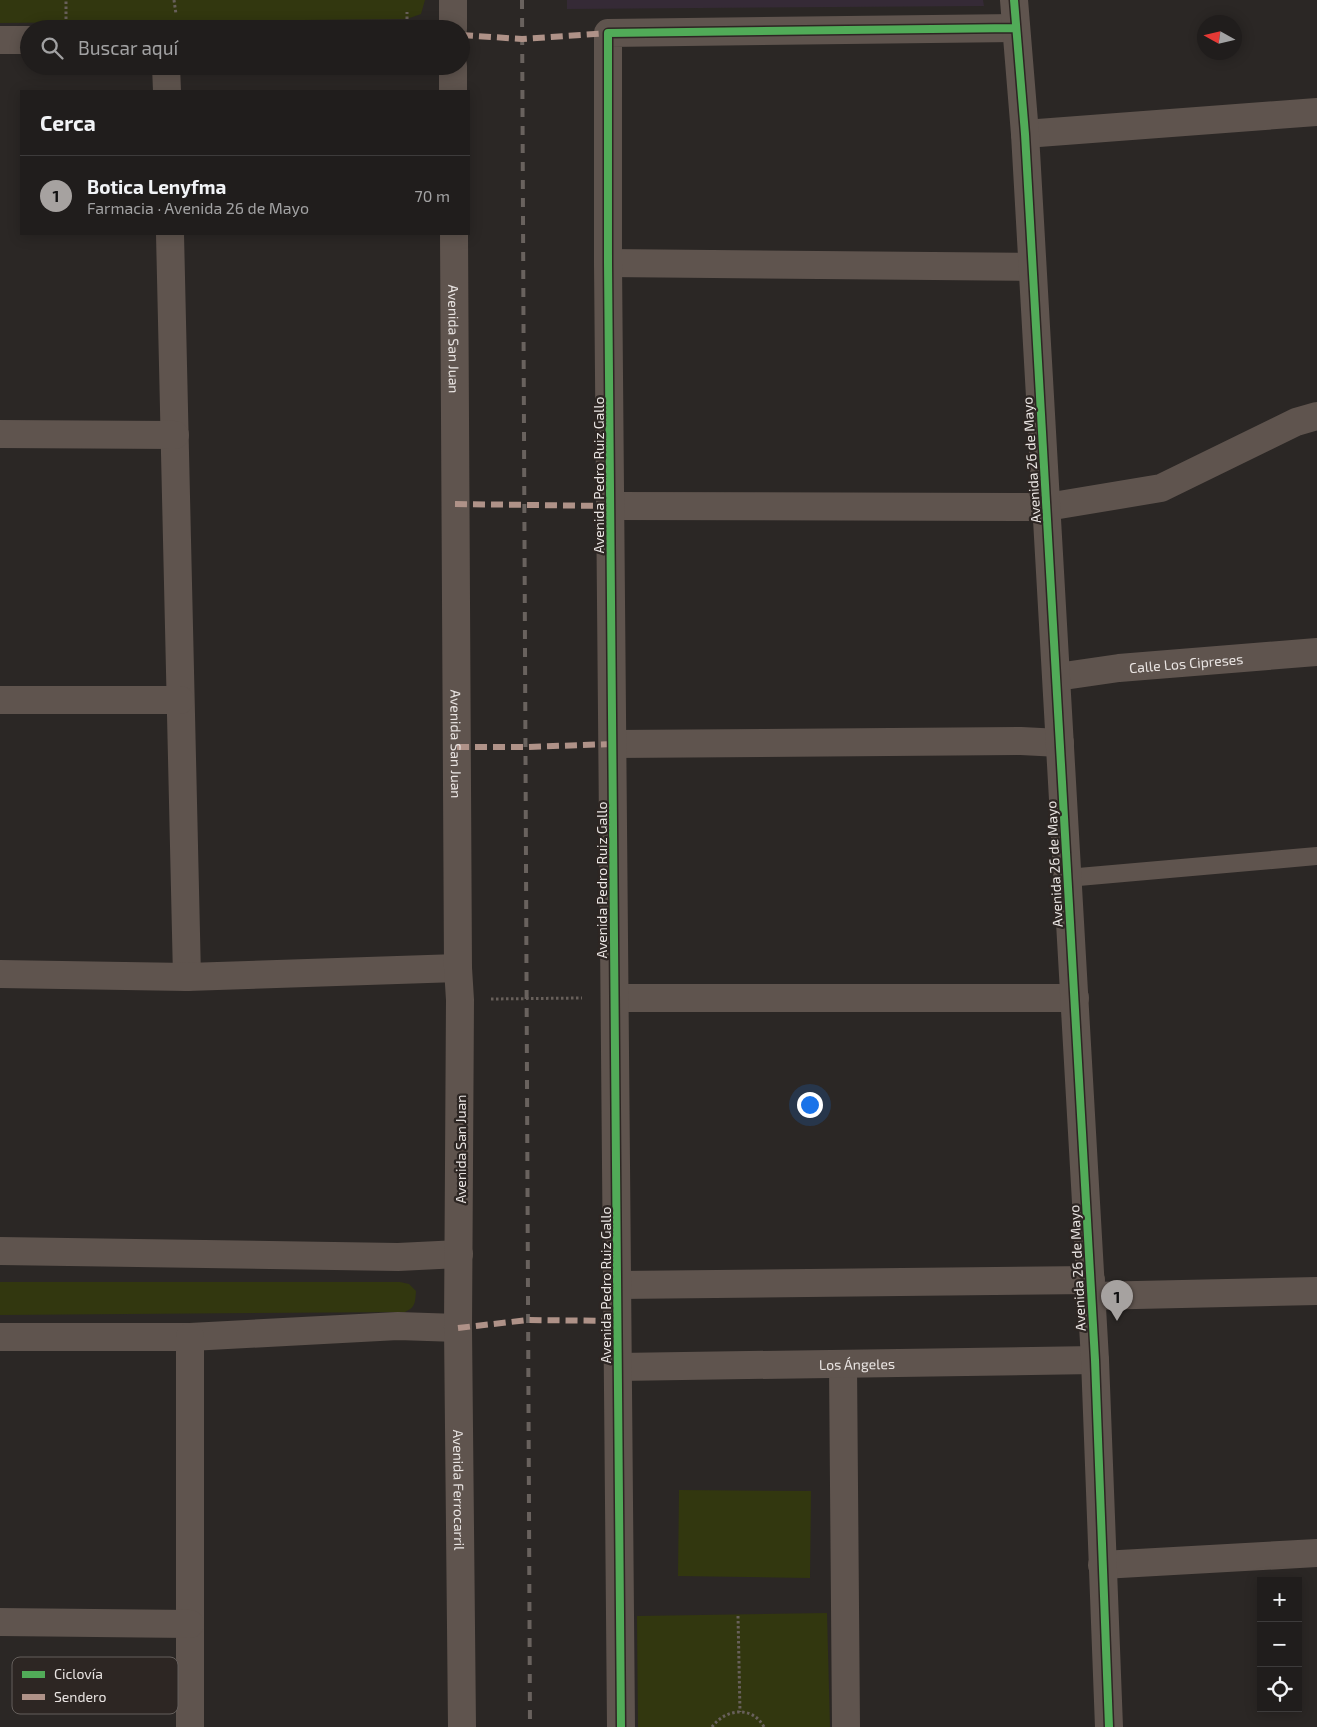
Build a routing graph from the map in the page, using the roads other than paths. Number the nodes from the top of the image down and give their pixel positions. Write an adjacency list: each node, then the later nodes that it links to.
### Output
1 (453, 0): 3 (street)
2 (1014, 0): 4 (street, Avenida 26 de Mayo)
3 (453, 20)
4 (1016, 28): 12 (street, Avenida 26 de Mayo); 15 (street, Avenida Pedro Ruiz Gallo)
5 (0, 40): 6 (street)
6 (20, 40)
7 (166, 75): 9 (street)
8 (453, 75): 10 (street)
9 (167, 90)
10 (453, 90)
11 (1317, 112): 12 (street)
12 (1025, 134): 16 (street, Avenida 26 de Mayo)
13 (170, 235): 19 (street)
14 (454, 235): 30 (street, Avenida San Juan)
15 (608, 263): 16 (street); 20 (street, Avenida Pedro Ruiz Gallo)
16 (1032, 267): 21 (street, Avenida 26 de Mayo)
17 (1317, 416): 21 (street)
18 (0, 434): 19 (street)
19 (174, 435): 25 (street)
20 (610, 506): 21 (street); 27 (street, Avenida Pedro Ruiz Gallo)
21 (1047, 507): 23 (street, Avenida 26 de Mayo)
22 (1317, 652): 23 (street, Calle Los Cipreses)
23 (1057, 676): 26 (street, Avenida 26 de Mayo)
24 (0, 700): 25 (street)
25 (180, 700): 32 (street)
26 (1060, 742): 27 (street); 29 (street, Avenida 26 de Mayo)
27 (613, 744): 33 (street, Avenida Pedro Ruiz Gallo)
28 (1317, 856): 29 (lane)
29 (1067, 878): 34 (street, Avenida 26 de Mayo)
30 (458, 968): 32 (street); 36 (street, Avenida San Juan)
31 (0, 974): 32 (street)
32 (187, 977)
33 (615, 998): 34 (street); 37 (street, Avenida Pedro Ruiz Gallo)
34 (1075, 998): 38 (street, Avenida 26 de Mayo)
35 (0, 1251): 36 (street)
36 (459, 1254): 40 (street, Avenida Ferrocarril)
37 (618, 1286): 38 (street); 45 (street, Avenida Pedro Ruiz Gallo)
38 (1091, 1288): 39 (street); 43 (street, Avenida 26 de Mayo)
39 (1317, 1291)
40 (458, 1328): 42 (street); 51 (street, Avenida Ferrocarril)
41 (0, 1337): 42 (street)
42 (190, 1337): 49 (street)
43 (1095, 1360): 44 (street, Los Ángeles); 47 (street, Avenida 26 de Mayo)
44 (843, 1364): 45 (street, Los Ángeles); 53 (street)
45 (618, 1367): 52 (street, Avenida Pedro Ruiz Gallo)
46 (1317, 1553): 47 (street)
47 (1102, 1565): 54 (street, Avenida 26 de Mayo)
48 (0, 1622): 49 (street)
49 (190, 1624): 50 (street)
50 (190, 1727)
51 (462, 1727)
52 (621, 1727)
53 (846, 1727)
54 (1109, 1727)

